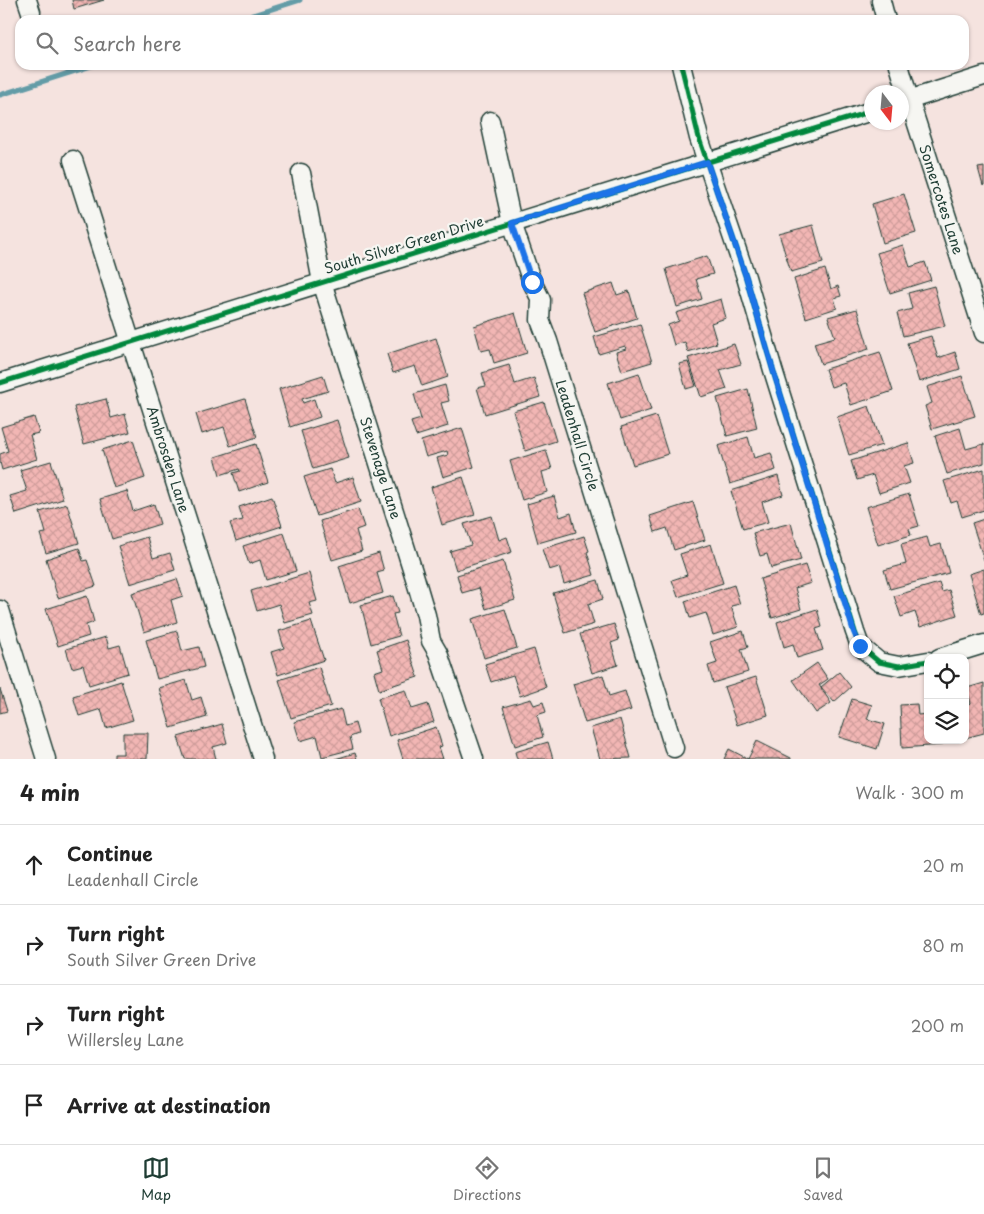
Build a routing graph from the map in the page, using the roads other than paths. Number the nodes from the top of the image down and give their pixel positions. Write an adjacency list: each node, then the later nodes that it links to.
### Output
1 (881, 1): 2 (street)
2 (885, 15)
3 (682, 70): 12 (street)
4 (900, 70): 6 (street, Somercotes Lane)
5 (984, 76): 7 (street)
6 (902, 85)
7 (909, 99)
8 (909, 112): 16 (street, Somercotes Lane)
9 (864, 113): 12 (street, South Silver Green Drive)
10 (490, 121): 14 (street, Leadenhall Circle)
11 (73, 160): 17 (street, Ambrosden Lane)
12 (707, 162): 14 (street, South Silver Green Drive); 22 (street)
13 (301, 173): 15 (street, Stevenage Lane)
14 (512, 223): 15 (street, South Silver Green Drive); 23 (street, Leadenhall Circle)
15 (322, 282): 17 (street, South Silver Green Drive); 26 (street, Stevenage Lane)
16 (984, 333)
17 (131, 342): 18 (street, South Silver Green Drive); 25 (street, Ambrosden Lane)
18 (0, 383)
19 (0, 610): 24 (street)
20 (984, 644): 21 (street)
21 (952, 654)
22 (924, 662)
23 (674, 748)
24 (46, 759)
25 (263, 759)
26 (474, 759)

